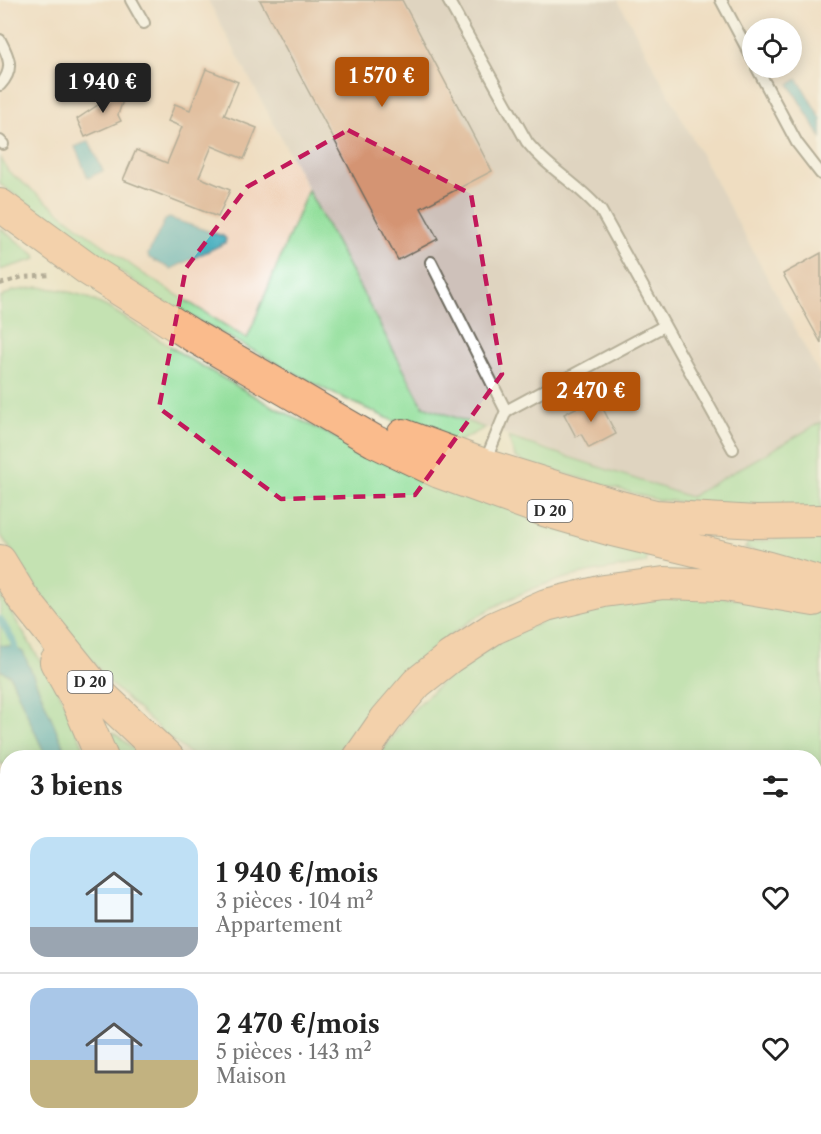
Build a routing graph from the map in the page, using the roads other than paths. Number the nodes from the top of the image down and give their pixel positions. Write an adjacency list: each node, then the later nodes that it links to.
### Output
1 (131, 0): 4 (lane)
2 (448, 0): 12 (lane)
3 (721, 0): 5 (lane)
4 (144, 23)
5 (742, 39)
6 (0, 40): 8 (lane)
7 (762, 78): 9 (lane)
8 (0, 85)
9 (821, 174)
10 (0, 205): 13 (main road, D 20)
11 (431, 262): 14 (lane)
12 (664, 327): 14 (lane); 15 (lane)
13 (296, 394): 16 (main road, D 20); 19 (main road, D 20)
14 (506, 411): 16 (lane)
15 (733, 449)
16 (484, 465): 17 (main road, D 20)
17 (821, 520)
18 (0, 561): 20 (main road, D 20)
19 (821, 583)
20 (22, 597): 22 (main road); 23 (main road, D 20)
21 (821, 602): 24 (main road)
22 (99, 750)
23 (159, 750)
24 (365, 750)

